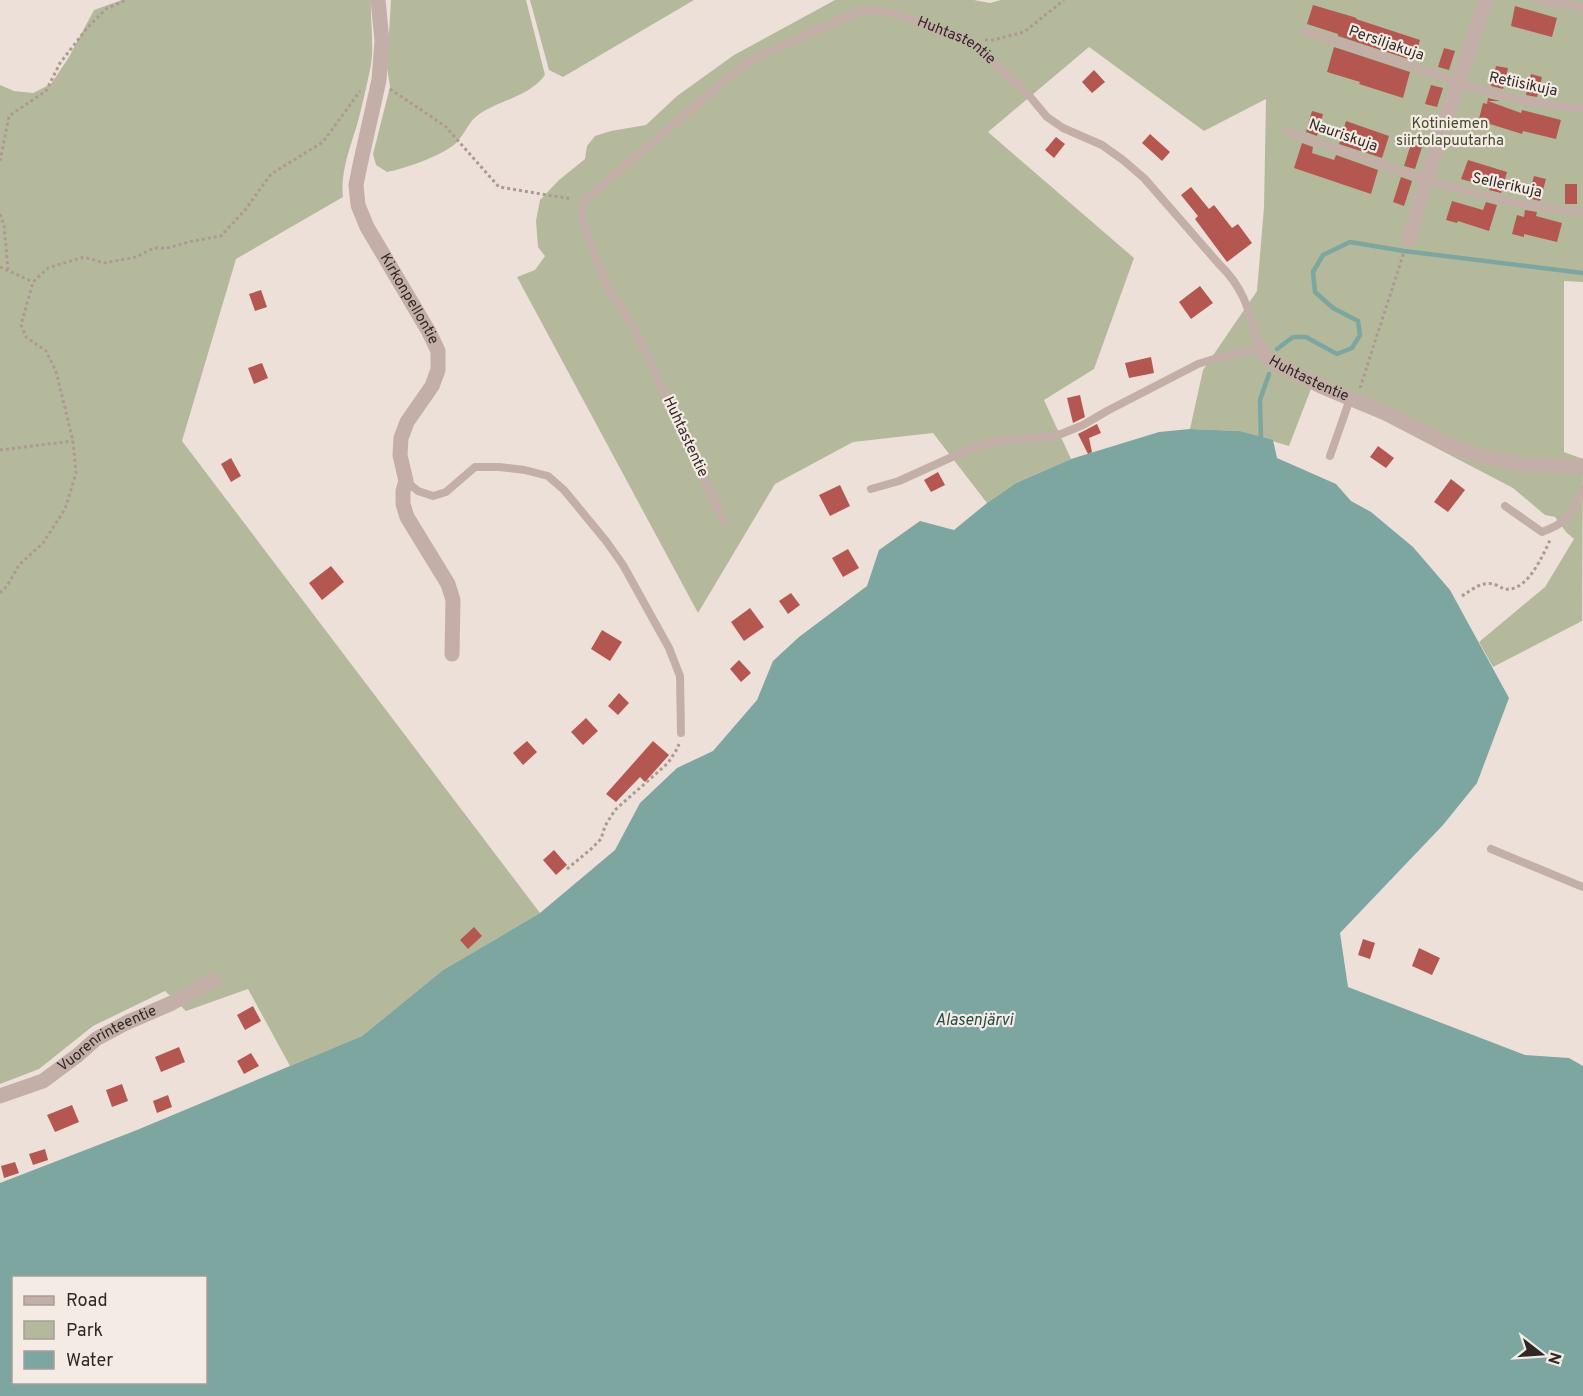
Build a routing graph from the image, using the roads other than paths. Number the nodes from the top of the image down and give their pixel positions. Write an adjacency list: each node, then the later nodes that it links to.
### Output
1 (378, 0): 16 (street, Kirkonpellontie)
2 (1486, 0): 6 (street)
3 (1536, 0): 4 (lane)
4 (1583, 7)
5 (1305, 31): 6 (lane, Persiljakuja)
6 (1459, 82): 7 (lane, Retiisikuja); 9 (street)
7 (1583, 109)
8 (1285, 131): 9 (lane, Nauriskuja)
9 (1426, 179): 10 (lane, Sellerikuja); 11 (street)
10 (1583, 212)
11 (1409, 239)
12 (1260, 349): 13 (street, Huhtastentie); 17 (lane); 20 (lane, Huhtastentie)
13 (1353, 400): 14 (lane); 15 (street, Huhtastentie)
14 (1330, 456)
15 (1583, 466)
16 (406, 481): 21 (street, Kirkonpellontie); 22 (lane)
17 (871, 489)
18 (1583, 490): 19 (lane)
19 (1505, 506)
20 (724, 522)
21 (452, 654)
22 (681, 734)
23 (1491, 849): 24 (lane)
24 (1583, 887)
25 (214, 980): 26 (street, Vuorenrinteentie)
26 (0, 1096)

